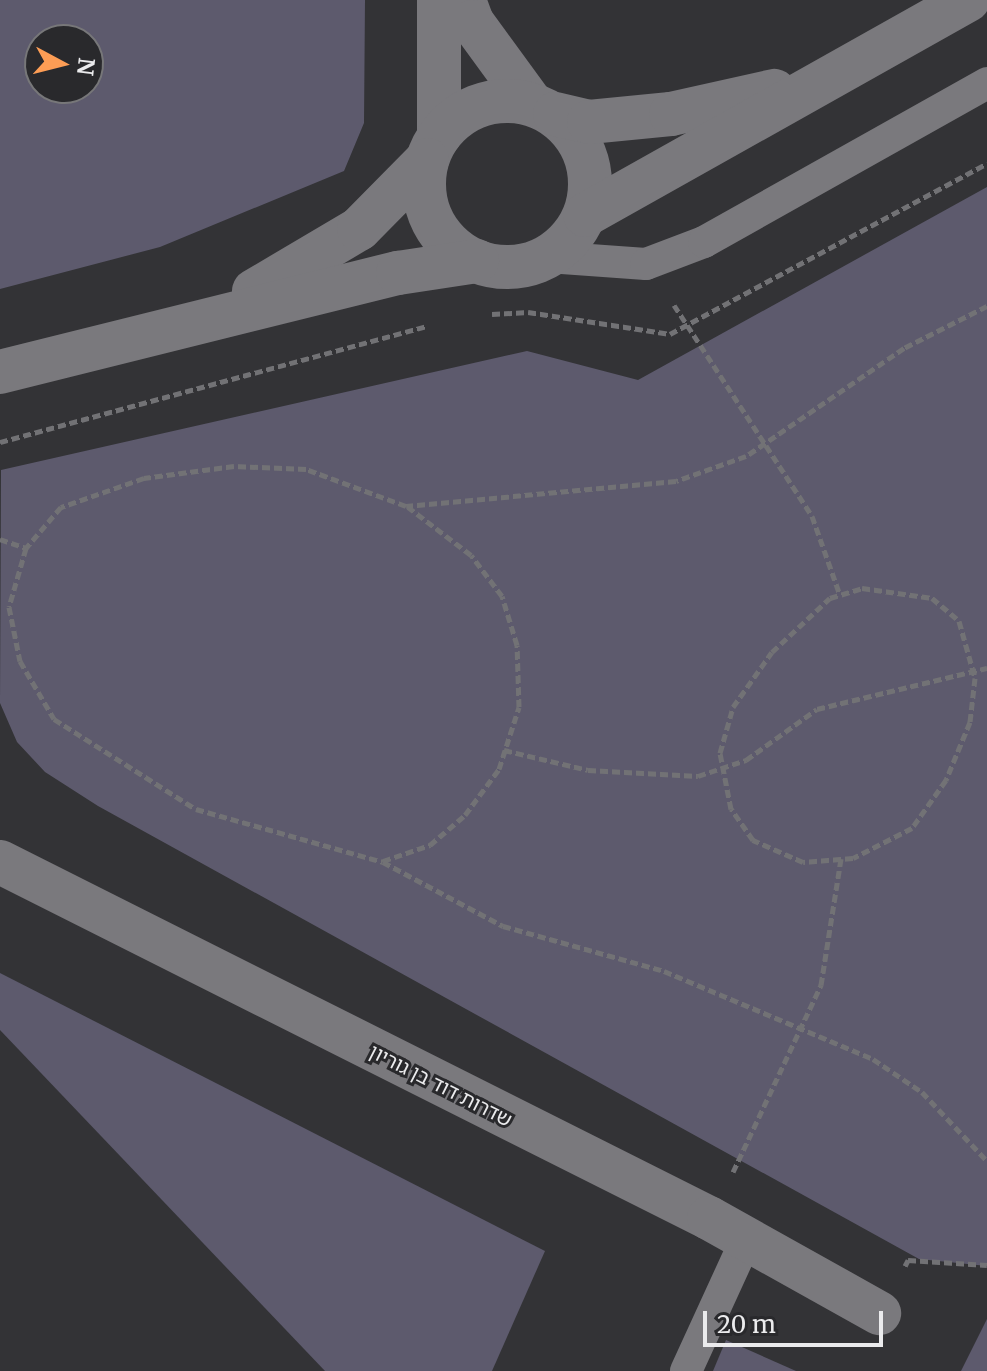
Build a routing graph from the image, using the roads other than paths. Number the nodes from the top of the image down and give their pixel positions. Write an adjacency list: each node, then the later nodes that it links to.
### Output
1 (439, 0): 7 (street)
2 (464, 0): 6 (street)
3 (968, 0): 4 (street)
4 (851, 61): 6 (street); 8 (street)
5 (987, 83): 9 (lane)
6 (543, 109): 7 (street); 8 (street)
7 (433, 148): 10 (street); 11 (street)
8 (585, 215): 9 (street)
9 (548, 257): 10 (street)
10 (477, 261): 11 (street)
11 (199, 321): 12 (street)
12 (0, 372)
13 (0, 862): 14 (street, שדרות דוד בן גוריון)
14 (747, 1238): 15 (street, שדרות דוד בן גוריון); 16 (lane)
15 (879, 1313)
16 (686, 1371)

